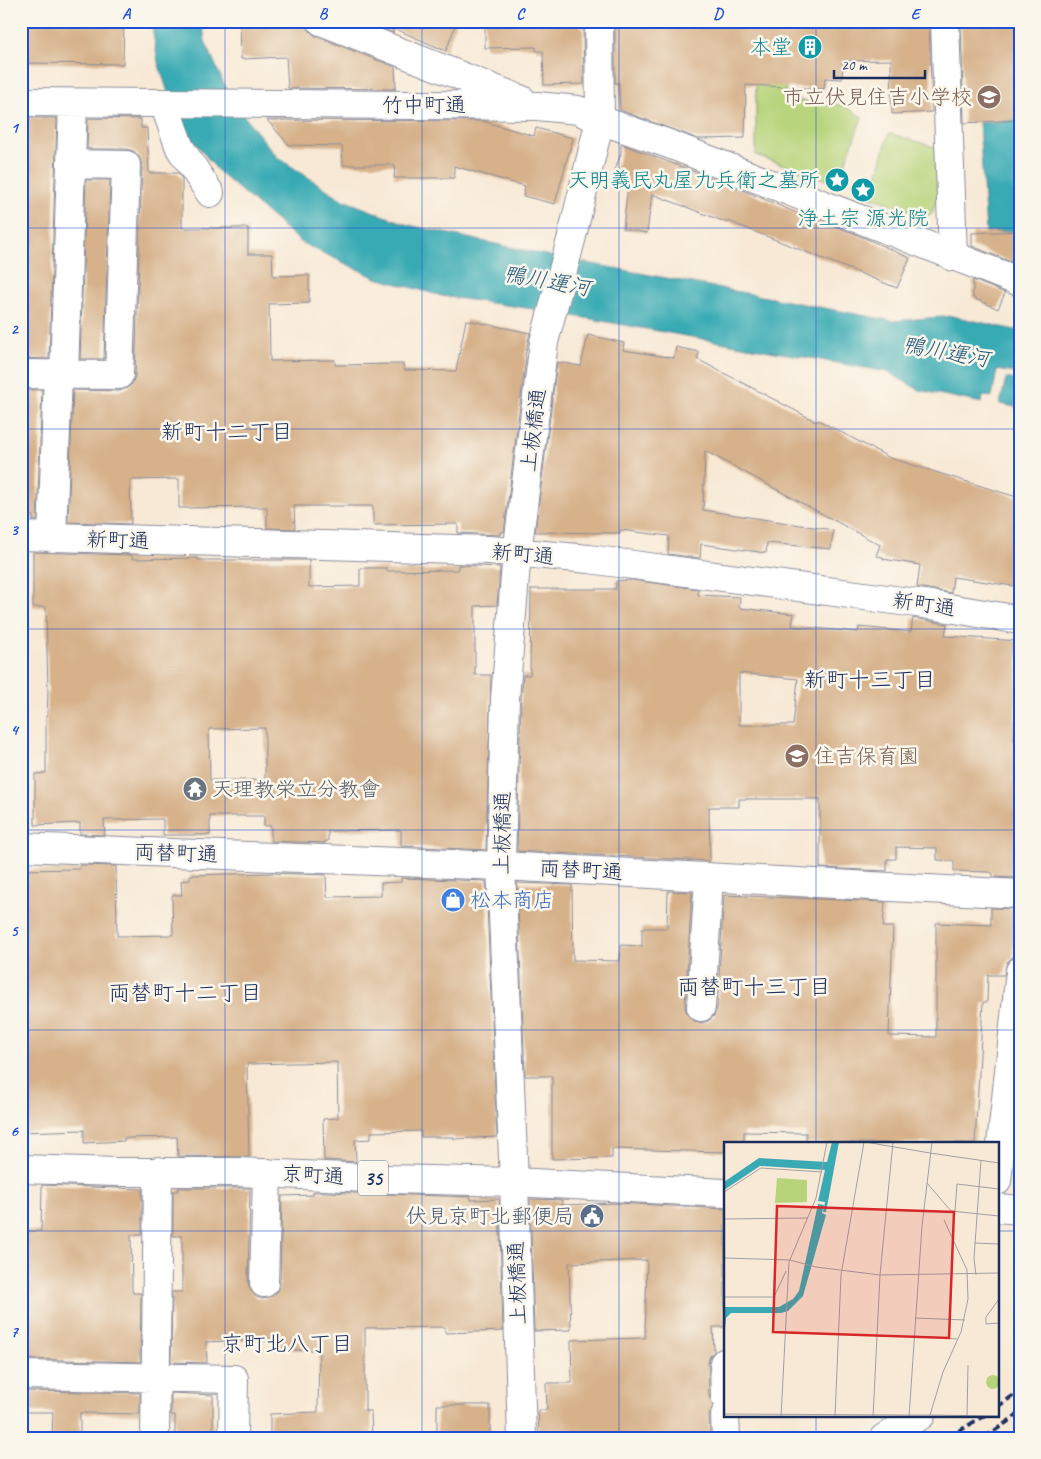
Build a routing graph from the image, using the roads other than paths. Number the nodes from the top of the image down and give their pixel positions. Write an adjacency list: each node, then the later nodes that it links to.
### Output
1 (321, 21): 7 (street)
2 (599, 21): 8 (street)
3 (945, 21): 11 (street)
4 (21, 102): 5 (street)
5 (73, 103): 6 (street); 9 (street)
6 (164, 104): 7 (street, 竹中町通); 10 (street)
7 (537, 106): 8 (street, 竹中町通)
8 (600, 120): 11 (street, 竹中町通); 17 (street, 上板橋通)
9 (71, 164): 14 (street); 14 (street)
10 (210, 193)
11 (953, 257): 12 (street, 竹中町通)
12 (1020, 282)
13 (21, 374): 14 (street)
14 (61, 374): 16 (street)
15 (21, 536): 16 (street, 新町通)
16 (52, 538): 17 (street, 新町通)
17 (517, 553): 18 (street, 新町通); 20 (street, 上板橋通)
18 (1020, 620)
19 (21, 847): 20 (street, 両替町通)
20 (501, 866): 21 (street, 両替町通); 29 (street, 上板橋通)
21 (709, 877): 22 (street, 両替町通); 24 (street)
22 (1020, 894)
23 (1020, 971): 27 (street)
24 (701, 1007)
25 (21, 1169): 26 (street, 京町通 / 35)
26 (158, 1171): 28 (street, 京町通 / 35); 35 (street)
27 (998, 1172)
28 (267, 1173): 29 (street, 京町通 / 35); 33 (street)
29 (514, 1182): 30 (street, 京町通 / 35); 40 (street, 上板橋通)
30 (724, 1193)
31 (998, 1208): 32 (street)
32 (1020, 1210)
33 (264, 1283)
34 (21, 1375): 35 (street)
35 (155, 1377): 38 (street); 39 (street)
36 (725, 1416): 41 (street)
37 (919, 1416): 42 (street)
38 (155, 1438)
39 (234, 1438)
40 (522, 1438)
41 (726, 1438)
42 (884, 1438)

